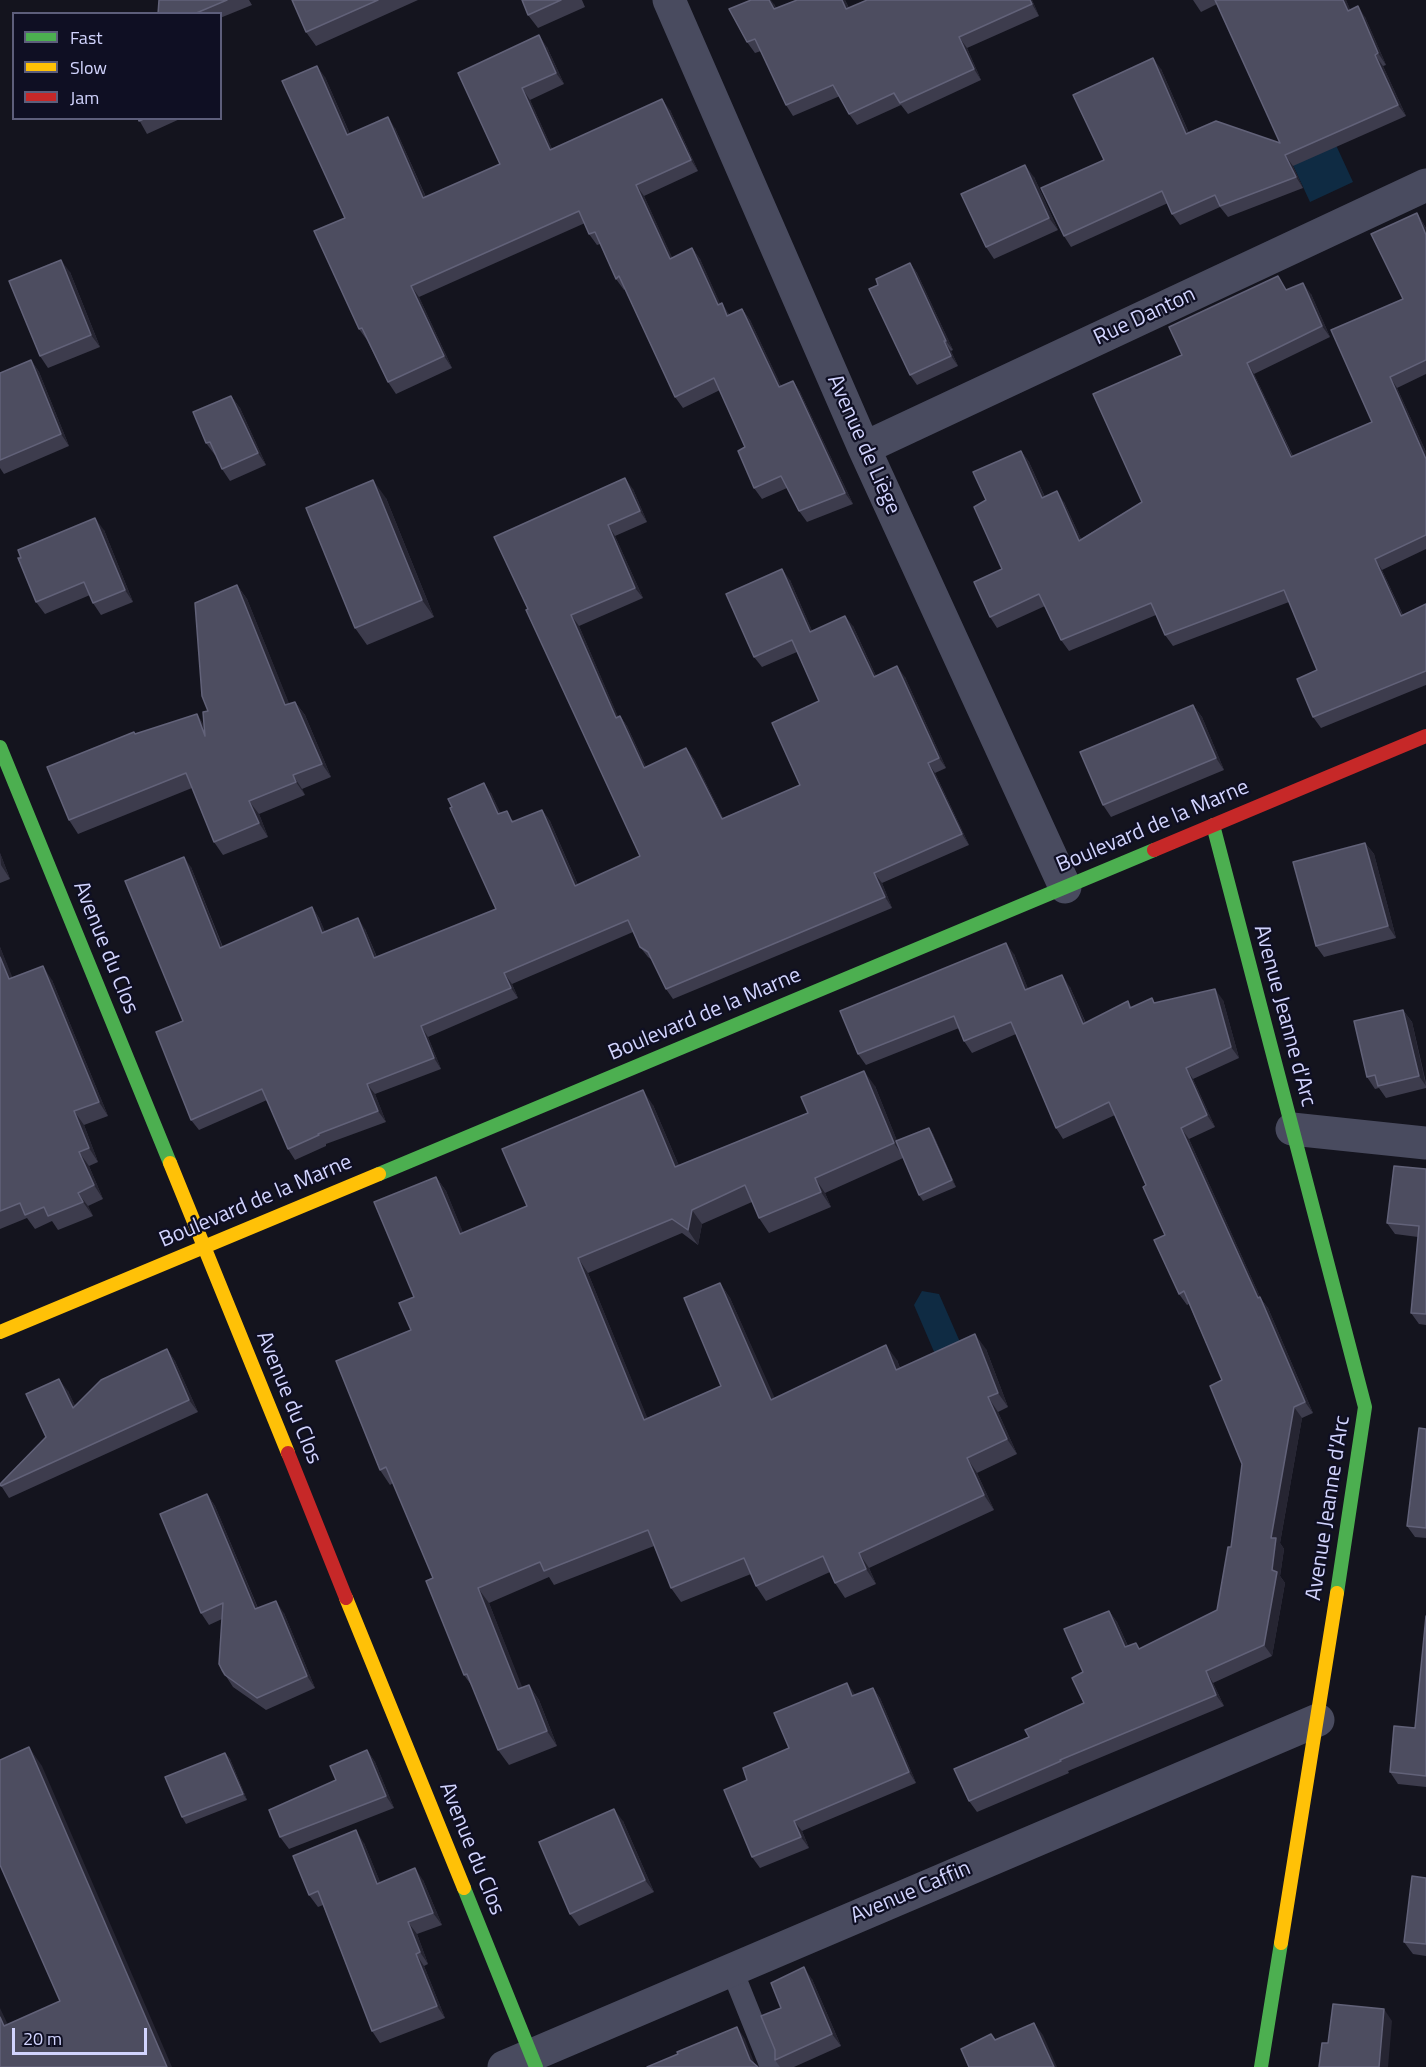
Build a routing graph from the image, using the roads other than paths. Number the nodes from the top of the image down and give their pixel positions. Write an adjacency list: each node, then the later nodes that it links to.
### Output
1 (681, 4): 3 (street, Avenue de Liège)
2 (1426, 185): 3 (street, Rue Danton)
3 (864, 448): 7 (street, Avenue de Liège)
4 (1426, 736): 6 (street, Boulevard de la Marne)
5 (0, 747): 10 (street, Avenue du Clos)
6 (1212, 825): 7 (street, Boulevard de la Marne); 8 (street, Avenue Jeanne d'Arc)
7 (1065, 887): 10 (street, Boulevard de la Marne)
8 (1292, 1129): 9 (street); 12 (street, Avenue Jeanne d'Arc)
9 (1426, 1143)
10 (204, 1246): 11 (street, Boulevard de la Marne); 14 (street, Avenue du Clos)
11 (0, 1332)
12 (1318, 1720): 13 (street, Avenue Caffin); 16 (street, Avenue Jeanne d'Arc)
13 (732, 1970): 14 (street, Avenue Caffin); 15 (lane)
14 (523, 2063)
15 (771, 2067)
16 (1261, 2067)

